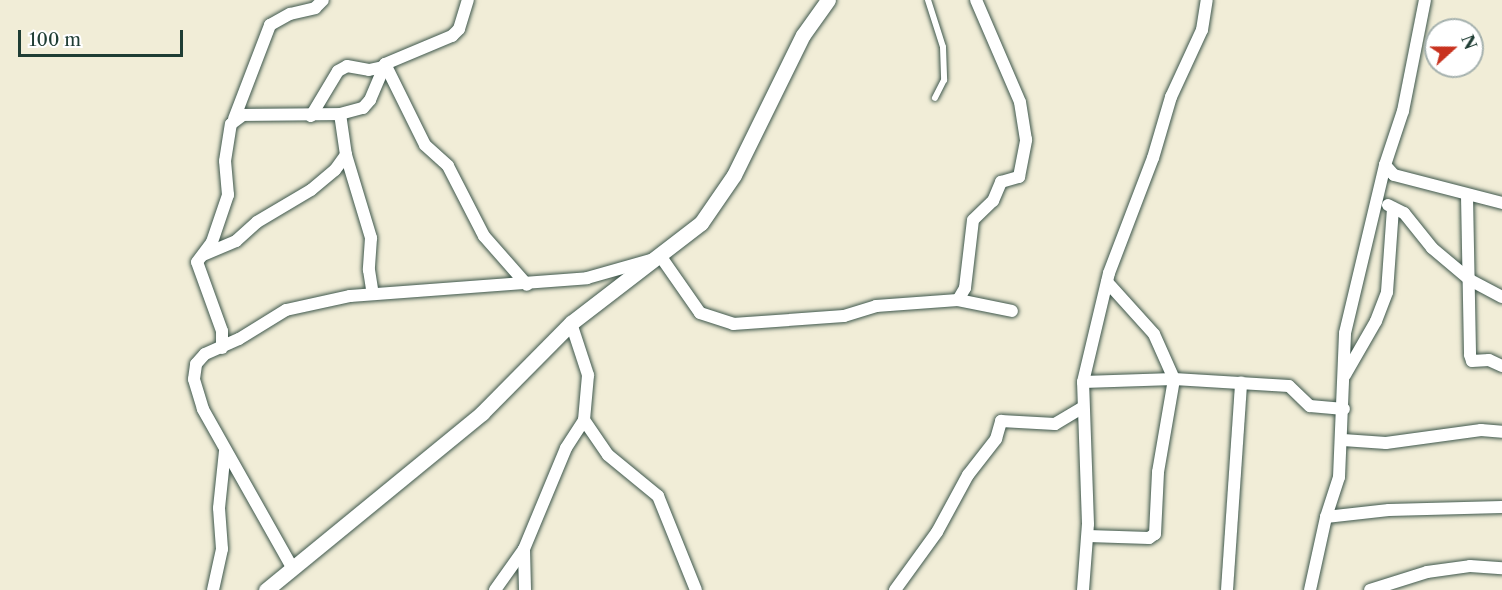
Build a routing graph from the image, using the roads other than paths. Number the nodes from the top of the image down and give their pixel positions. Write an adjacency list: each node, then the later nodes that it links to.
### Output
1 (323, 0): 12 (street)
2 (468, 0): 8 (street)
3 (828, 0): 20 (street)
4 (928, 0): 9 (lane)
5 (976, 0): 26 (street)
6 (1207, 0): 22 (street)
7 (1425, 0): 14 (street)
8 (384, 66): 10 (street); 11 (street); 23 (street)
9 (935, 98)
10 (340, 114): 11 (street); 13 (street)
11 (311, 116): 12 (street)
12 (234, 119): 19 (street)
13 (346, 155): 19 (street); 24 (street)
14 (1385, 165): 15 (street); 16 (street)
15 (1467, 196): 17 (street); 21 (street)
16 (1378, 201): 18 (street); 31 (street)
17 (1502, 203)
18 (1393, 208): 21 (street); 31 (street)
19 (203, 255): 29 (street)
20 (661, 257): 23 (street); 26 (street); 28 (street)
21 (1470, 280): 25 (street); 30 (street)
22 (1107, 282): 32 (street); 33 (street)
23 (527, 285): 24 (street)
24 (373, 294): 29 (street)
25 (1502, 297)
26 (958, 300): 27 (street)
27 (1012, 311)
28 (571, 323): 37 (street); 46 (street)
29 (222, 348): 40 (street)
30 (1502, 366)
31 (1344, 376): 36 (street)
32 (1174, 379): 33 (street); 34 (street); 43 (street)
33 (1083, 382): 35 (street)
34 (1241, 382): 36 (street); 54 (street)
35 (1082, 408): 43 (street); 52 (street)
36 (1344, 409): 39 (street)
37 (584, 420): 44 (street); 51 (street)
38 (1502, 432): 39 (street)
39 (1343, 440): 42 (street)
40 (225, 451): 46 (street); 47 (street)
41 (1502, 507): 42 (street)
42 (1326, 517): 55 (street)
43 (1088, 536): 53 (street)
44 (524, 549): 49 (street); 50 (street)
45 (1502, 568): 56 (street)
46 (293, 569): 48 (street)
47 (213, 590)
48 (266, 590)
49 (495, 590)
50 (525, 590)
51 (696, 590)
52 (895, 590)
53 (1083, 590)
54 (1227, 590)
55 (1310, 590)
56 (1370, 590)

